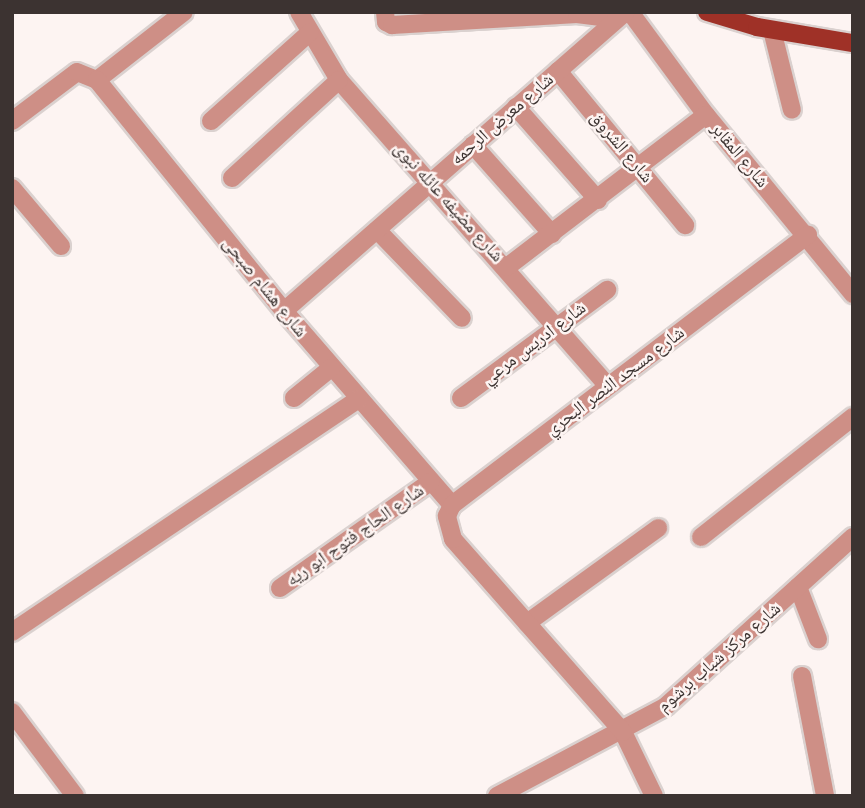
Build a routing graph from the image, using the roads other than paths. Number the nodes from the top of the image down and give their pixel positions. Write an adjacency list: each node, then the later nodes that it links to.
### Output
1 (184, 12): 10 (street)
2 (299, 12): 7 (street, شارع مضيفه عائله نبوى)
3 (385, 12): 5 (street)
4 (707, 12): 6 (main road)
5 (624, 15): 9 (street, شارع معرض الرحمه); 14 (street, شارع المقابر)
6 (772, 30): 8 (main road); 13 (street)
7 (309, 33): 11 (street, شارع مضيفه عائله نبوى); 16 (street)
8 (853, 43)
9 (558, 71): 12 (street, شارع معرض الرحمه); 18 (street, شارع الشروق)
10 (97, 80): 15 (street, شارع هشام صبحى); 31 (street, شارع هشام صبحى)
11 (339, 80): 19 (street); 20 (street, شارع مضيفه عائله نبوى)
12 (516, 107): 17 (street, شارع معرض الرحمه); 22 (street)
13 (792, 110)
14 (706, 115): 18 (street); 26 (street, شارع المقابر)
15 (12, 121)
16 (211, 121)
17 (473, 145): 20 (street, شارع معرض الرحمه); 25 (street)
18 (640, 167): 22 (street); 23 (street, شارع الشروق)
19 (232, 177)
20 (431, 180): 24 (street, شارع معرض الرحمه); 28 (street, شارع مضيفه عائله نبوى)
21 (12, 188): 27 (street)
22 (598, 200): 25 (street)
23 (685, 225)
24 (377, 230): 31 (street, شارع معرض الرحمه); 32 (street)
25 (552, 234): 28 (street)
26 (808, 236): 30 (street, شارع المقابر); 35 (street, شارع مسجد النصر البحري)
27 (61, 246)
28 (507, 267): 33 (street, شارع مضيفه عائله نبوى)
29 (607, 290): 33 (street, شارع ادريس مرعي)
30 (853, 294)
31 (284, 312): 34 (street, شارع هشام صبحى)
32 (462, 318)
33 (556, 324): 35 (street, شارع مضيفه عائله نبوى); 38 (street, شارع ادريس مرعي)
34 (331, 368): 36 (street); 37 (street, شارع هشام صبحى)
35 (608, 386): 41 (street, شارع مسجد النصر البحري)
36 (293, 398)
37 (359, 398): 40 (street, شارع هشام صبحى); 48 (street)
38 (461, 398)
39 (853, 417): 43 (street)
40 (430, 482): 41 (street, شارع هشام صبحى); 45 (street, شارع الحاج فتوح ابو ريه)
41 (452, 505): 47 (street)
42 (658, 528): 47 (street)
43 (701, 537)
44 (849, 548): 46 (street, شارع مركز شباب برشوم)
45 (280, 587)
46 (798, 587): 49 (street); 52 (street, شارع مركز شباب برشوم)
47 (527, 623): 52 (street)
48 (12, 632)
49 (818, 639)
50 (802, 676): 56 (street)
51 (12, 712): 53 (street)
52 (623, 732): 54 (street, شارع مركز شباب برشوم); 55 (street)
53 (75, 796)
54 (497, 796)
55 (654, 796)
56 (825, 796)

